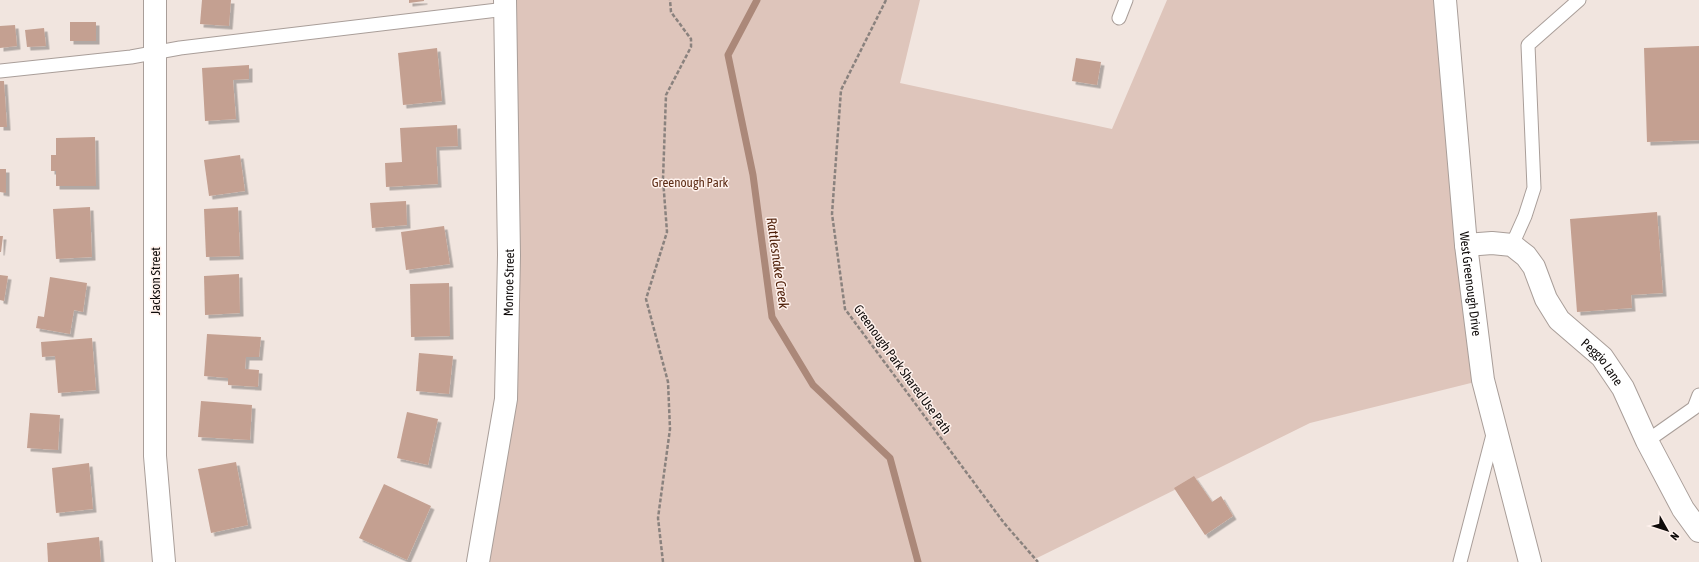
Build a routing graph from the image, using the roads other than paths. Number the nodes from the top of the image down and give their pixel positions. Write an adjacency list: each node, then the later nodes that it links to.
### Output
1 (155, 0): 7 (street, Jackson Street)
2 (1126, 0): 6 (lane)
3 (1445, 0): 10 (street, West Greenough Drive)
4 (1579, 0): 9 (lane)
5 (505, 4): 7 (lane); 16 (street, Monroe Street)
6 (1119, 18)
7 (156, 52): 8 (lane); 15 (street, Jackson Street)
8 (0, 71)
9 (1512, 245): 10 (street); 13 (street, Peggio Lane)
10 (1466, 246): 12 (street, West Greenough Drive)
11 (1699, 395): 13 (lane)
12 (1496, 424): 17 (lane); 18 (street, West Greenough Drive)
13 (1648, 441): 14 (street, Peggio Lane)
14 (1699, 531)
15 (164, 562)
16 (478, 562)
17 (1460, 562)
18 (1530, 562)

